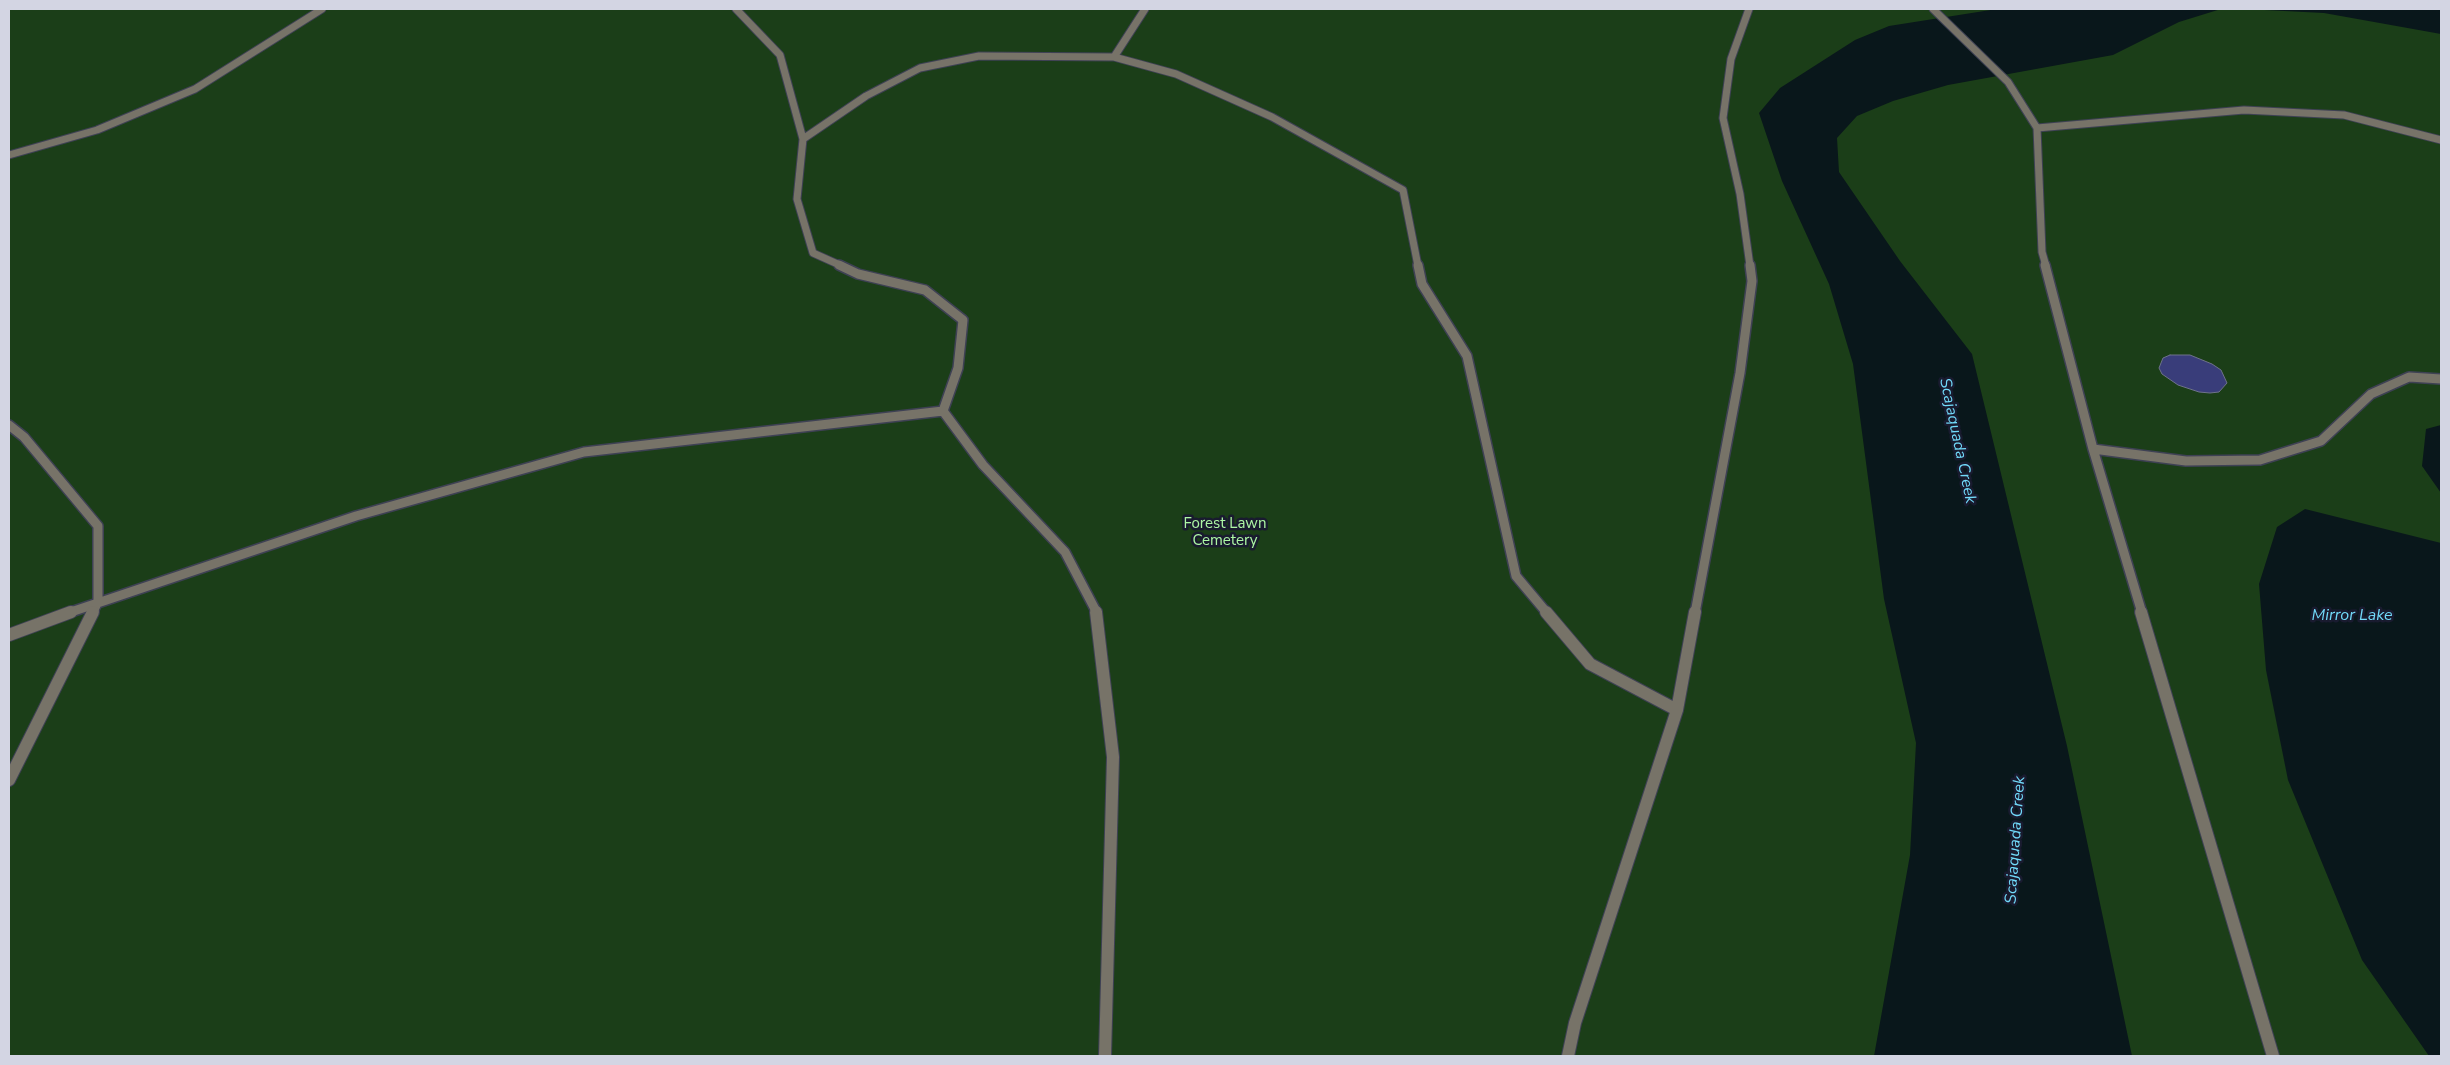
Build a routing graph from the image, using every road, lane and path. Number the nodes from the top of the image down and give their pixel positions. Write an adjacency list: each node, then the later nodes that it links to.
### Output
1 (322, 9): 10 (street)
2 (736, 9): 8 (street)
3 (1145, 9): 6 (street)
4 (1749, 9): 17 (street)
5 (1936, 11): 7 (street)
6 (1114, 57): 8 (street); 17 (street)
7 (2037, 128): 9 (street); 14 (street)
8 (803, 139): 12 (street)
9 (2441, 140)
10 (9, 155)
11 (2441, 379): 14 (street)
12 (943, 411): 15 (street); 19 (street)
13 (9, 425): 15 (street)
14 (2093, 449): 21 (street)
15 (98, 602): 16 (street); 18 (street)
16 (9, 635)
17 (1677, 710): 20 (street)
18 (9, 780)
19 (1105, 1056)
20 (1568, 1056)
21 (2273, 1056)

